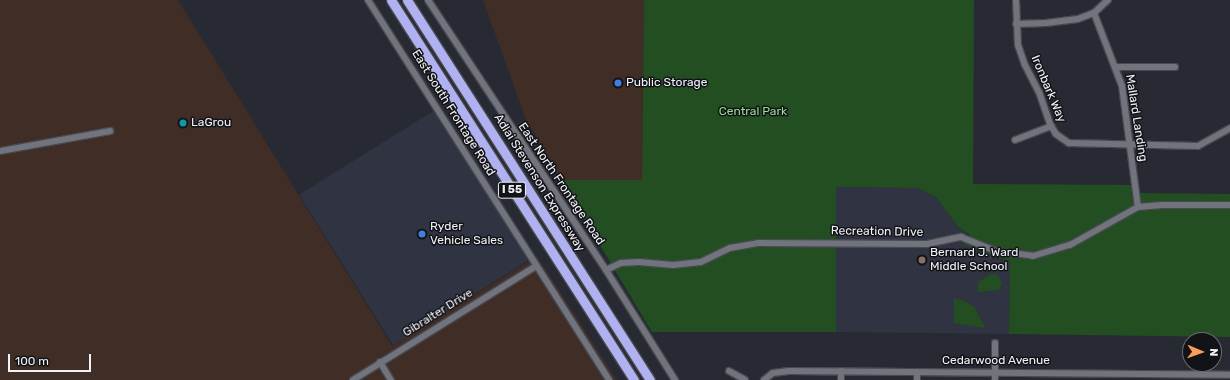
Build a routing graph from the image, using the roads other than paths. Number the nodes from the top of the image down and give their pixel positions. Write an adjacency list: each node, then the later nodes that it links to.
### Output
1 (368, 0): 19 (street, East South Frontage Road)
2 (391, 0): 33 (highway, I 55)
3 (406, 0): 34 (highway, Adlai Stevenson Expressway / I 55)
4 (428, 0): 20 (street, East North Frontage Road)
5 (1016, 0): 8 (street, Ironbark Way)
6 (1108, 0): 7 (street)
7 (1094, 13): 8 (street); 9 (street, Mallard Landing)
8 (1016, 24): 11 (street, Ironbark Way)
9 (1116, 67): 10 (street); 15 (street, Mallard Landing)
10 (1175, 67)
11 (1051, 126): 14 (street); 15 (street, Ironbark Way)
12 (1230, 128): 15 (street, Ironbark Way)
13 (110, 131): 16 (street)
14 (1015, 140)
15 (1130, 146): 18 (street, Mallard Landing)
16 (0, 151)
17 (1230, 205): 18 (street)
18 (1138, 207): 20 (street, Recreation Drive)
19 (536, 266): 22 (street, Gibralter Drive); 32 (street, East South Frontage Road)
20 (606, 270): 35 (street, East North Frontage Road)
21 (995, 343): 26 (street)
22 (380, 362): 30 (street, Gibralter Drive); 31 (street)
23 (841, 371): 25 (street, Cedarwood Avenue); 37 (street, Cedarwood Avenue); 38 (street)
24 (729, 372): 36 (street)
25 (917, 372): 26 (street, Cedarwood Avenue); 39 (street)
26 (995, 372): 27 (street, Cedarwood Avenue); 40 (street)
27 (1071, 373): 28 (street, Cedarwood Avenue); 41 (street)
28 (1148, 377): 29 (street, Cedarwood Avenue)
29 (1227, 377)
30 (353, 380)
31 (391, 380)
32 (609, 380)
33 (634, 380)
34 (650, 380)
35 (675, 380)
36 (745, 380)
37 (764, 380)
38 (841, 380)
39 (917, 380)
40 (995, 380)
41 (1071, 380)

